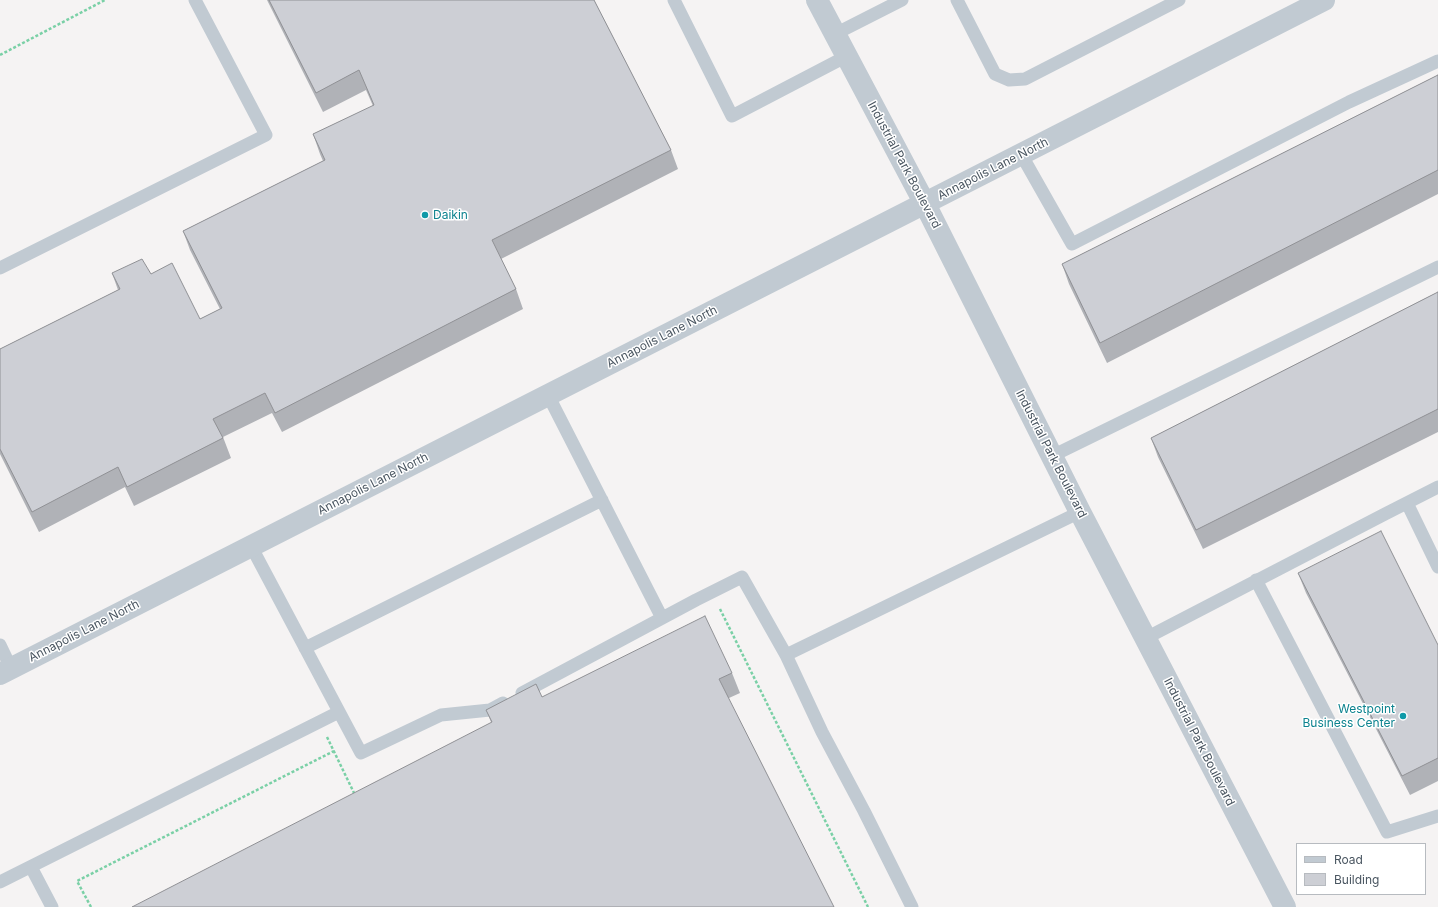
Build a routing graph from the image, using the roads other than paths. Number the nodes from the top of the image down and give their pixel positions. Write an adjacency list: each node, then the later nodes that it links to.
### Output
1 (195, 0): 14 (lane)
2 (674, 0): 9 (lane)
3 (817, 0): 8 (street, Industrial Park Boulevard)
4 (902, 0): 8 (lane)
5 (957, 0): 6 (lane)
6 (1179, 0)
7 (1315, 2): 11 (street, Annapolis Lane North)
8 (835, 34): 9 (street, Industrial Park Boulevard)
9 (847, 56): 12 (street, Industrial Park Boulevard)
10 (1438, 61): 11 (lane)
11 (1021, 154): 12 (street, Annapolis Lane North)
12 (925, 204): 15 (street, Annapolis Lane North); 16 (street, Industrial Park Boulevard)
13 (1438, 267): 16 (lane)
14 (0, 268)
15 (548, 395): 18 (lane); 21 (street, Annapolis Lane North)
16 (1052, 456): 20 (street, Industrial Park Boulevard)
17 (1438, 488): 19 (lane)
18 (602, 500): 24 (lane); 27 (lane)
19 (1407, 503): 22 (lane); 23 (lane)
20 (1080, 512): 25 (street, Industrial Park Boulevard); 28 (lane)
21 (251, 546): 27 (lane); 29 (street, Annapolis Lane North)
22 (1438, 567)
23 (1256, 580): 25 (lane); 31 (lane)
24 (662, 618): 28 (lane); 30 (lane)
25 (1146, 638): 36 (street, Industrial Park Boulevard)
26 (0, 645): 29 (lane)
27 (305, 648): 30 (lane)
28 (786, 655): 35 (lane)
29 (6, 671)
30 (339, 712): 32 (lane)
31 (1438, 816)
32 (31, 867): 33 (lane); 34 (lane)
33 (0, 882)
34 (52, 907)
35 (912, 907)
36 (1285, 907)

